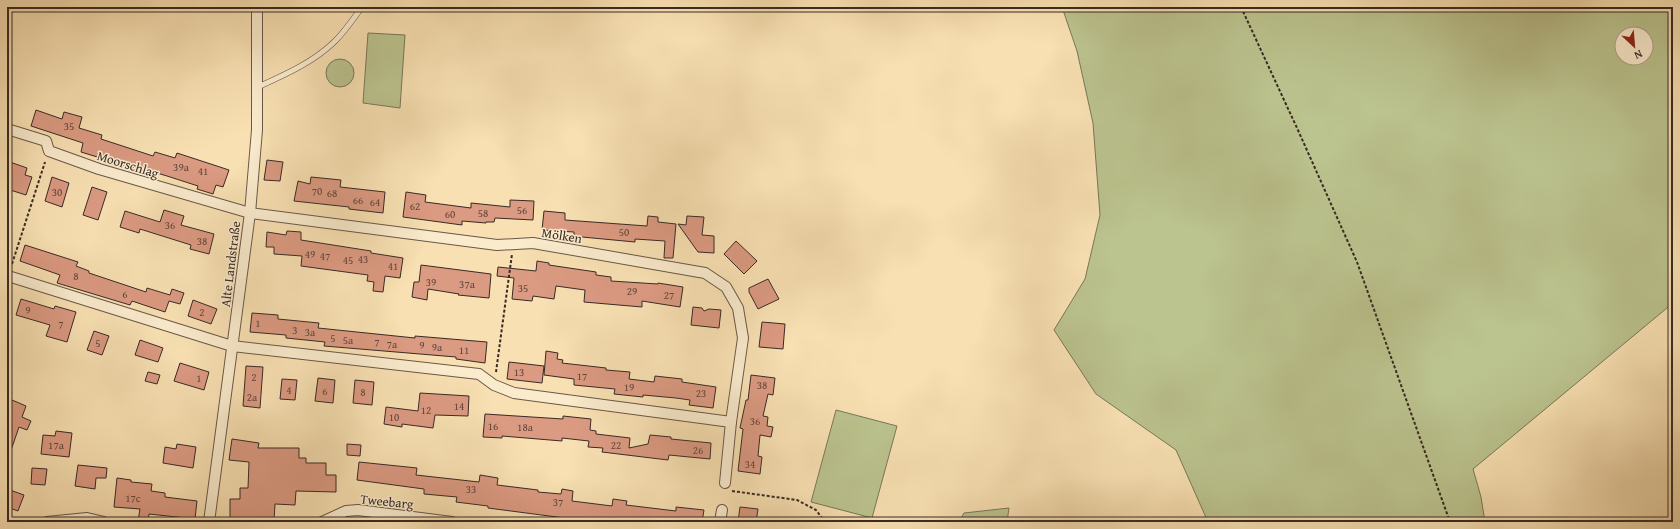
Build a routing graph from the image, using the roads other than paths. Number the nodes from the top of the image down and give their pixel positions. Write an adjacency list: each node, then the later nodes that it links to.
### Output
1 (257, 7): 3 (street, Alte Landstraße)
2 (362, 7): 3 (lane)
3 (258, 87): 5 (street, Alte Landstraße)
4 (7, 130): 5 (street, Moorschlag)
5 (250, 213): 7 (street, Alte Landstraße); 8 (street, Mölken)
6 (7, 277): 7 (street)
7 (232, 346): 8 (street); 13 (street, Alte Landstraße)
8 (731, 422): 9 (street, Mölken)
9 (725, 486)
10 (722, 510): 16 (street)
11 (47, 522): 12 (street)
12 (104, 522)
13 (209, 522)
14 (322, 522): 15 (street, Tweebarg)
15 (452, 522)
16 (720, 522)

